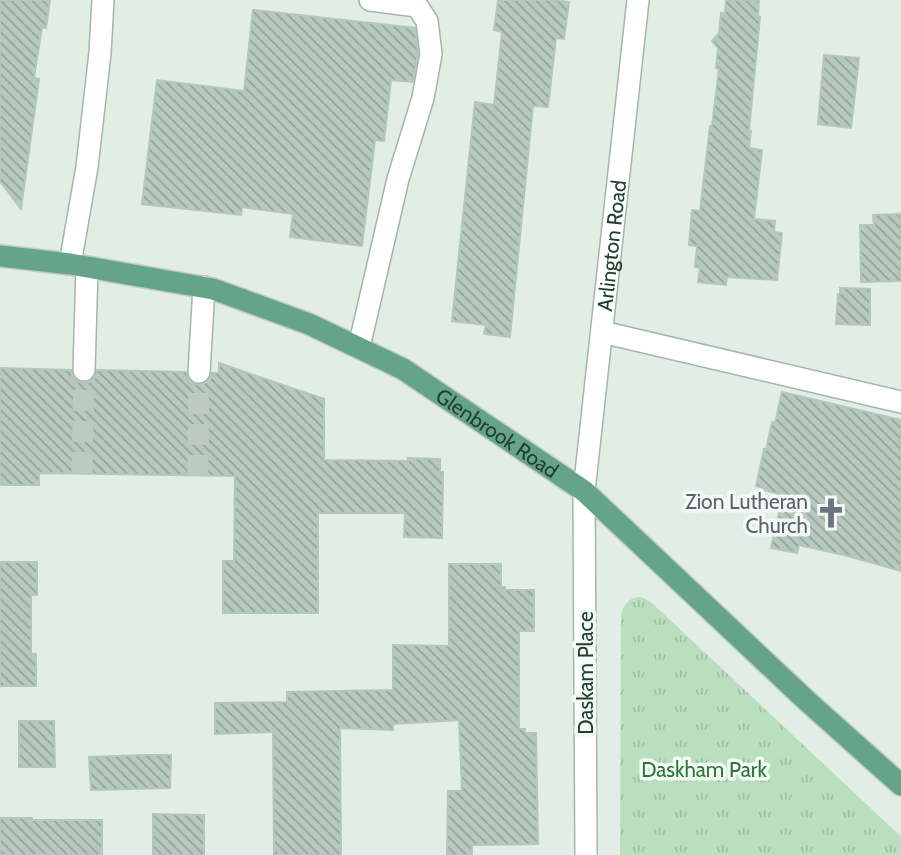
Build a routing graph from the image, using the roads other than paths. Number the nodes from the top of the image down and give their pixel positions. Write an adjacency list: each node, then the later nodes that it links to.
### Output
1 (103, 0): 5 (street)
2 (370, 0): 8 (street)
3 (638, 0): 7 (street, Arlington Road)
4 (0, 257): 5 (main road, Glenbrook Road)
5 (79, 266): 6 (main road, Glenbrook Road); 9 (street)
6 (204, 287): 8 (main road, Glenbrook Road); 10 (street)
7 (602, 332): 11 (street); 12 (street, Arlington Road)
8 (359, 347): 12 (main road, Glenbrook Road)
9 (84, 370)
10 (200, 372)
11 (901, 402)
12 (584, 491): 13 (main road, Glenbrook Road); 14 (street, Daskam Place)
13 (901, 785)
14 (586, 855)

